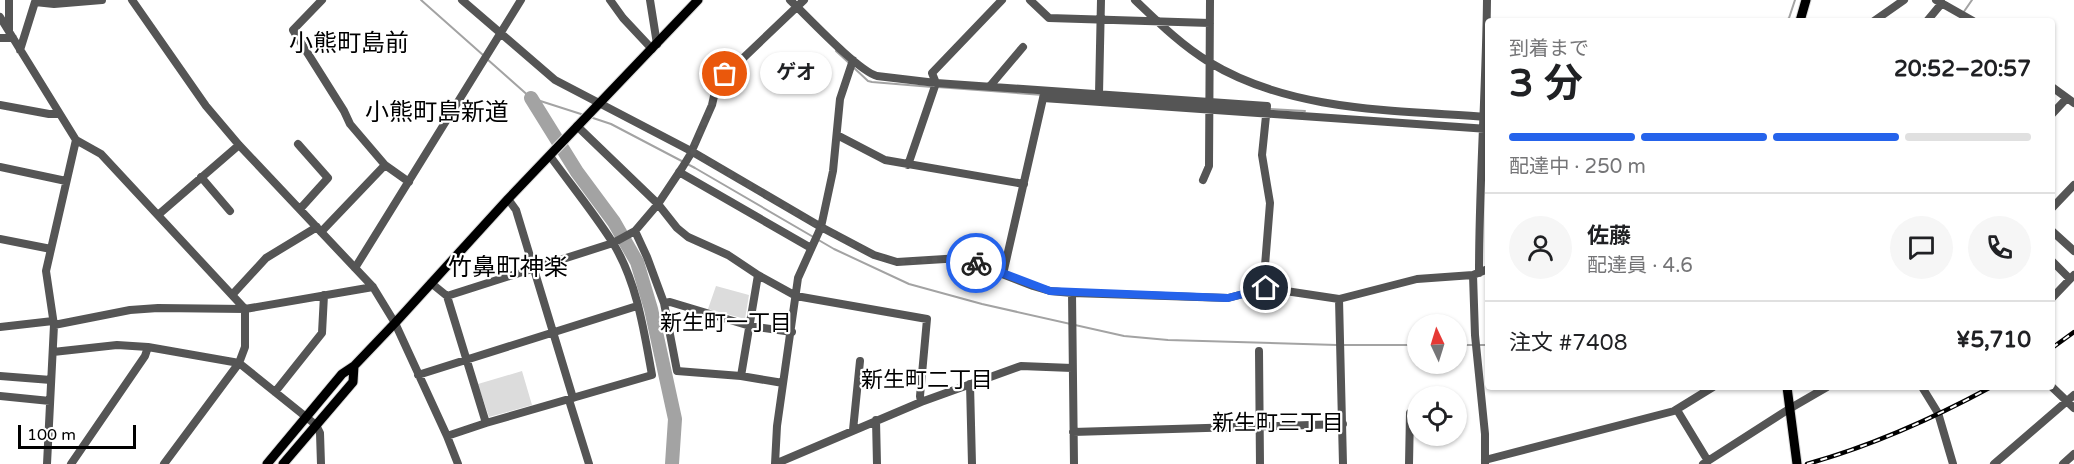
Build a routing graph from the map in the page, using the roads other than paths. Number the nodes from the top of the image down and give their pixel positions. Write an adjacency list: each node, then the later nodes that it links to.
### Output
1 (9, 0): 33 (street)
2 (25, 0): 21 (street)
3 (102, 0): 21 (street)
4 (132, 0): 60 (street)
5 (322, 0): 63 (street)
6 (462, 0): 34 (street)
7 (521, 0): 34 (street)
8 (610, 0): 36 (street)
9 (650, 0): 36 (street)
10 (698, 0): 36 (main road)
11 (790, 0): 23 (street)
12 (804, 0): 23 (street)
13 (1002, 0): 41 (street)
14 (1030, 0): 30 (street)
15 (1101, 0): 30 (street)
16 (1136, 0): 31 (street)
17 (1210, 0): 32 (street)
18 (1487, 0): 25 (street)
19 (1806, 0): 26 (main road)
20 (1902, 1): 27 (street)
21 (35, 2): 38 (street)
22 (1939, 2): 28 (street); 29 (street)
23 (798, 7): 39 (street); 61 (street)
24 (0, 17): 33 (street)
25 (1487, 18)
26 (1801, 18)
27 (1881, 18)
28 (1929, 18)
29 (1969, 18)
30 (1101, 20): 31 (street); 45 (street)
31 (1158, 21): 32 (street); 40 (street)
32 (1210, 23): 40 (street)
33 (11, 35): 35 (street); 38 (street)
34 (500, 35): 48 (street); 70 (street)
35 (0, 38)
36 (654, 47): 48 (main road)
37 (1023, 47): 42 (street)
38 (20, 50): 52 (street)
39 (853, 60): 41 (street); 56 (street)
40 (1209, 62): 49 (street); 53 (street)
41 (936, 83): 42 (street); 64 (street)
42 (990, 86): 44 (street)
43 (2055, 89): 46 (street)
44 (1044, 94): 45 (street); 49 (street); 71 (street)
45 (1099, 94): 49 (street)
46 (2070, 101): 50 (street)
47 (0, 105): 52 (street)
48 (598, 105): 54 (main road); 61 (street)
49 (1209, 105): 51 (street); 68 (street)
50 (2055, 112)
51 (1267, 113): 55 (street); 98 (street)
52 (58, 114): 58 (street)
53 (1485, 116)
54 (579, 124): 62 (main road); 74 (street)
55 (1485, 129)
56 (837, 135): 64 (street); 80 (street)
57 (1485, 139): 93 (street)
58 (76, 140): 69 (street); 78 (street)
59 (298, 144): 76 (street)
60 (239, 145): 67 (street); 76 (street)
61 (691, 153): 66 (street); 80 (street)
62 (553, 154): 73 (main road); 84 (street)
63 (386, 165): 70 (street); 79 (street)
64 (908, 165): 71 (street)
65 (0, 167): 69 (street)
66 (681, 170): 74 (street); 85 (street)
67 (201, 177): 77 (street); 78 (street)
68 (1203, 180)
69 (66, 181): 86 (street)
70 (409, 182): 89 (street)
71 (1024, 184): 92 (street)
72 (2074, 185): 75 (street)
73 (508, 199): 90 (street); 96 (main road)
74 (658, 204): 81 (street); 94 (street)
75 (2055, 205)
76 (300, 209): 79 (street)
77 (230, 211)
78 (158, 214): 100 (street)
79 (319, 229): 89 (street); 100 (street)
80 (820, 230): 85 (street); 92 (street)
81 (633, 232): 84 (street); 106 (street)
82 (2055, 234): 87 (street)
83 (0, 239): 86 (street)
84 (616, 242): 90 (street); 107 (street)
85 (812, 247): 104 (street)
86 (51, 249): 109 (street)
87 (2074, 252)
88 (2055, 263): 95 (street)
89 (356, 268): 97 (street)
90 (533, 269): 103 (street); 114 (street)
91 (1485, 270): 93 (street)
92 (1004, 274): 99 (street)
93 (1476, 274): 105 (street); 156 (street)
94 (758, 275): 104 (street); 111 (street)
95 (2072, 277): 102 (street)
96 (430, 283): 103 (street); 110 (main road)
97 (373, 286): 101 (street); 110 (street)
98 (1266, 288): 99 (street); 105 (street)
99 (1072, 293): 122 (street)
100 (232, 295): 108 (street)
101 (324, 295): 108 (street); 134 (street)
102 (2055, 295)
103 (447, 296): 118 (street)
104 (796, 296): 113 (street); 140 (street)
105 (1339, 299): 147 (street)
106 (664, 303): 111 (street); 125 (street)
107 (637, 306): 114 (street); 137 (street)
108 (246, 309): 109 (street); 120 (street)
109 (54, 323): 112 (street); 117 (street)
110 (395, 323): 121 (main road); 123 (street)
111 (750, 326): 113 (street); 125 (street)
112 (0, 327)
113 (792, 332): 127 (street)
114 (553, 333): 118 (street); 137 (street)
115 (148, 347): 117 (street); 120 (street); 159 (street)
116 (1259, 351): 149 (street)
117 (53, 352): 126 (street)
118 (467, 360): 123 (street); 146 (street)
119 (860, 361): 150 (street)
120 (239, 363): 134 (street); 160 (street)
121 (354, 366): 144 (main road); 148 (main road)
122 (1072, 368): 128 (street); 151 (street)
123 (418, 375): 152 (street)
124 (0, 376): 126 (street)
125 (741, 376): 127 (street)
126 (51, 380): 138 (street)
127 (783, 384): 166 (street)
128 (970, 384): 140 (street); 169 (street)
129 (1708, 390): 143 (street)
130 (1787, 390): 142 (main road)
131 (1822, 390): 142 (street)
132 (1924, 390): 175 (street)
133 (2055, 390): 139 (street)
134 (275, 392): 144 (street)
135 (2074, 395): 139 (street)
136 (0, 396): 138 (street)
137 (571, 399): 146 (street); 165 (street)
138 (50, 401): 158 (street)
139 (2067, 401): 141 (street); 176 (street)
140 (921, 402): 145 (street)
141 (2074, 408)
142 (1790, 409): 157 (street); 174 (main road)
143 (1677, 410): 156 (street); 157 (street)
144 (306, 417): 148 (street); 161 (main road)
145 (876, 420): 150 (street); 168 (street)
146 (486, 423): 152 (street)
147 (1343, 424): 149 (street); 172 (street)
148 (316, 425): 162 (main road); 163 (street)
149 (1260, 427): 151 (street); 171 (street)
150 (853, 430): 154 (street)
151 (1073, 432): 170 (street)
152 (447, 436): 164 (street)
153 (1409, 446): 173 (street)
154 (797, 454): 166 (street); 167 (street)
155 (2074, 454): 177 (street)
156 (1485, 462)
157 (1705, 463)
158 (46, 464)
159 (71, 464)
160 (164, 464)
161 (267, 464)
162 (283, 464)
163 (321, 464)
164 (458, 464)
165 (589, 464)
166 (775, 464)
167 (798, 464)
168 (878, 464)
169 (972, 464)
170 (1074, 464)
171 (1260, 464)
172 (1343, 464)
173 (1409, 464)
174 (1797, 464)
175 (1953, 464)
176 (1994, 464)
177 (2063, 464)

